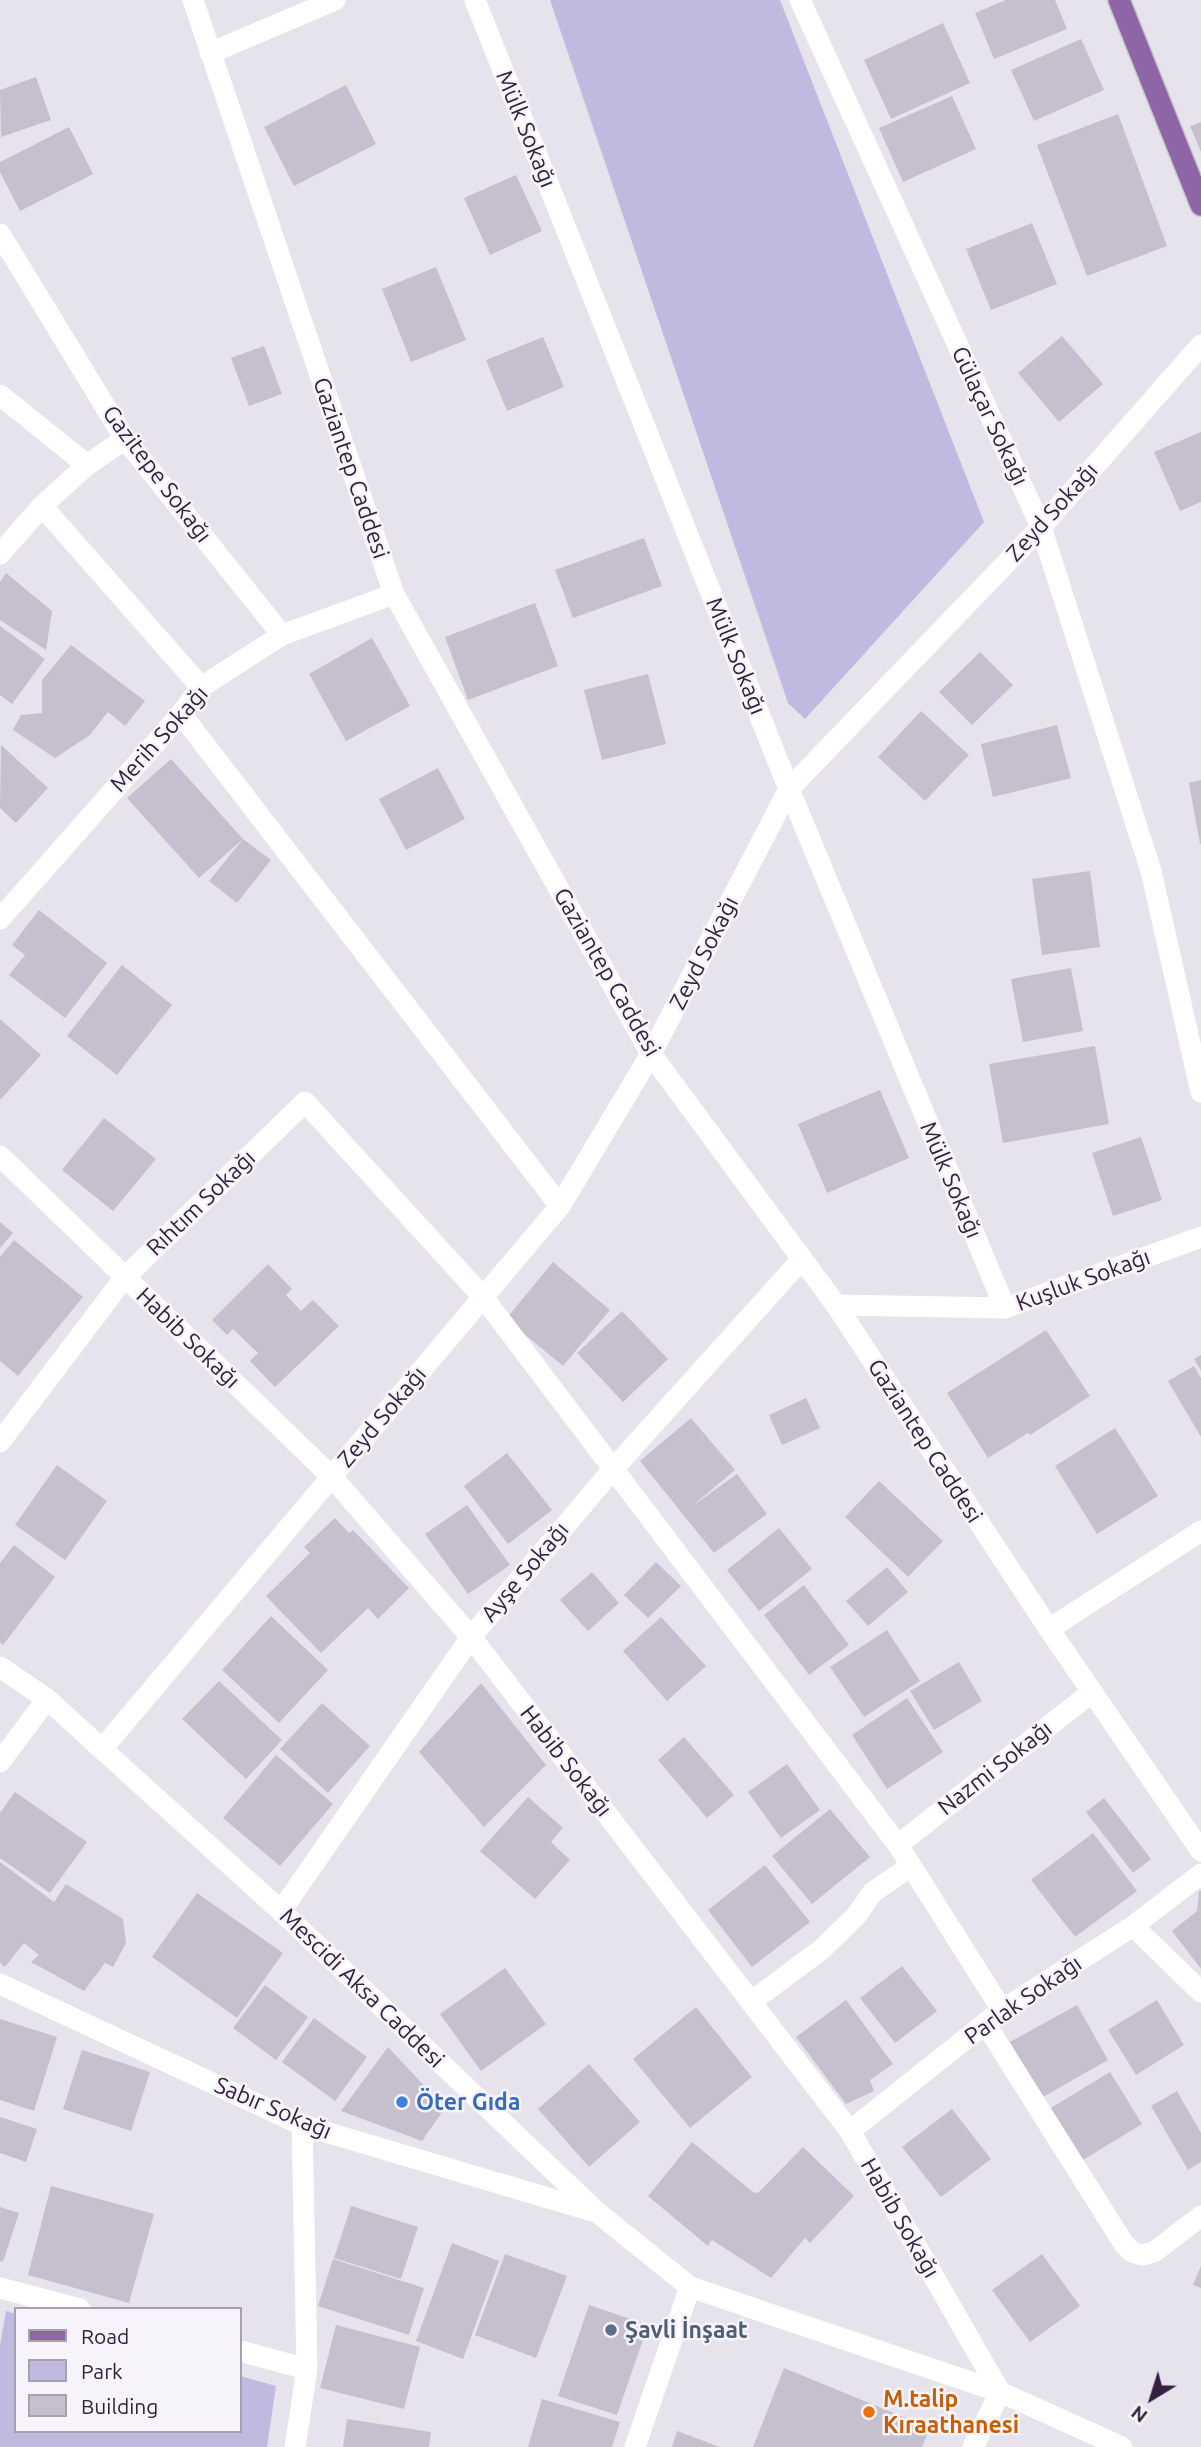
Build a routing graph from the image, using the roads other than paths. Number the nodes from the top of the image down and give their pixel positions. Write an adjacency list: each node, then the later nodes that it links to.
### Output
1 (194, 0): 6 (street, Gaziantep Caddesi)
2 (335, 0): 6 (street)
3 (475, 0): 20 (street, Mülk Sokağı)
4 (800, 0): 14 (street, Gülaçar Sokağı)
5 (1119, 0): 7 (main road)
6 (210, 53): 16 (street, Gaziantep Caddesi)
7 (1201, 205)
8 (0, 234): 11 (street, Gazitepe Sokağı)
9 (1201, 345): 14 (street, Zeyd Sokağı)
10 (0, 396): 12 (street)
11 (125, 439): 12 (street); 17 (street, Gazitepe Sokağı)
12 (87, 465): 13 (street)
13 (42, 506): 15 (street); 18 (street)
14 (1041, 527): 20 (street, Zeyd Sokağı); 23 (street, Gülaçar Sokağı)
15 (0, 554)
16 (394, 594): 17 (street, Merih Sokağı); 22 (street, Gaziantep Caddesi)
17 (282, 635): 18 (street, Merih Sokağı)
18 (201, 687): 19 (street, Merih Sokağı)
19 (181, 714): 21 (street, Merih Sokağı); 25 (street)
20 (789, 789): 22 (street, Zeyd Sokağı); 31 (street, Mülk Sokağı)
21 (0, 919)
22 (651, 1054): 25 (street, Zeyd Sokağı); 27 (street, Gaziantep Caddesi)
23 (1201, 1092)
24 (0, 1156): 28 (street, Habib Sokağı)
25 (560, 1206): 29 (street, Zeyd Sokağı)
26 (1201, 1237): 31 (street, Kuşluk Sokağı)
27 (802, 1259): 30 (street, Gaziantep Caddesi); 33 (street, Ayşe Sokağı)
28 (125, 1277): 29 (street, Rıhtım Sokağı); 32 (street, Rıhtım Sokağı); 34 (street, Habib Sokağı)
29 (483, 1297): 33 (street); 34 (street, Zeyd Sokağı)
30 (836, 1306): 31 (street, Kuşluk Sokağı); 36 (street, Gaziantep Caddesi)
31 (1005, 1308)
32 (0, 1442)
33 (614, 1468): 37 (street, Ayşe Sokağı); 43 (street)
34 (332, 1477): 37 (street, Habib Sokağı); 41 (street, Zeyd Sokağı)
35 (1201, 1531): 36 (street)
36 (1049, 1629): 39 (street, Gaziantep Caddesi)
37 (471, 1637): 47 (street, Ayşe Sokağı); 51 (street, Habib Sokağı)
38 (0, 1667): 40 (street, Mescidi Aksa Caddesi)
39 (1092, 1692): 43 (street, Nazmi Sokağı); 44 (street, Gaziantep Caddesi)
40 (47, 1699): 41 (street, Mescidi Aksa Caddesi); 42 (street)
41 (102, 1749): 47 (street, Mescidi Aksa Caddesi)
42 (0, 1762)
43 (898, 1845): 45 (street)
44 (1201, 1851)
45 (911, 1866): 51 (street); 52 (street)
46 (1201, 1874): 48 (street, Parlak Sokağı)
47 (281, 1911): 56 (street, Mescidi Aksa Caddesi)
48 (1133, 1926): 50 (street); 52 (street, Parlak Sokağı)
49 (0, 1984): 54 (street, Sabır Sokağı)
50 (1201, 1992)
51 (751, 2002): 55 (street, Habib Sokağı)
52 (1002, 2010): 53 (street, Parlak Sokağı)
53 (985, 2024): 55 (street, Parlak Sokağı); 57 (street)
54 (302, 2125): 56 (street, Sabır Sokağı); 62 (street)
55 (850, 2131): 63 (street, Habib Sokağı)
56 (598, 2213): 58 (street, Mescidi Aksa Caddesi)
57 (1201, 2216)
58 (690, 2287): 63 (street, Mescidi Aksa Caddesi); 65 (street)
59 (0, 2288): 60 (street)
60 (72, 2307)
61 (242, 2352): 62 (street)
62 (307, 2369): 64 (street)
63 (1000, 2392): 66 (street); 67 (street, Mescidi Aksa Caddesi)
64 (295, 2447)
65 (635, 2447)
66 (973, 2447)
67 (1122, 2447)

